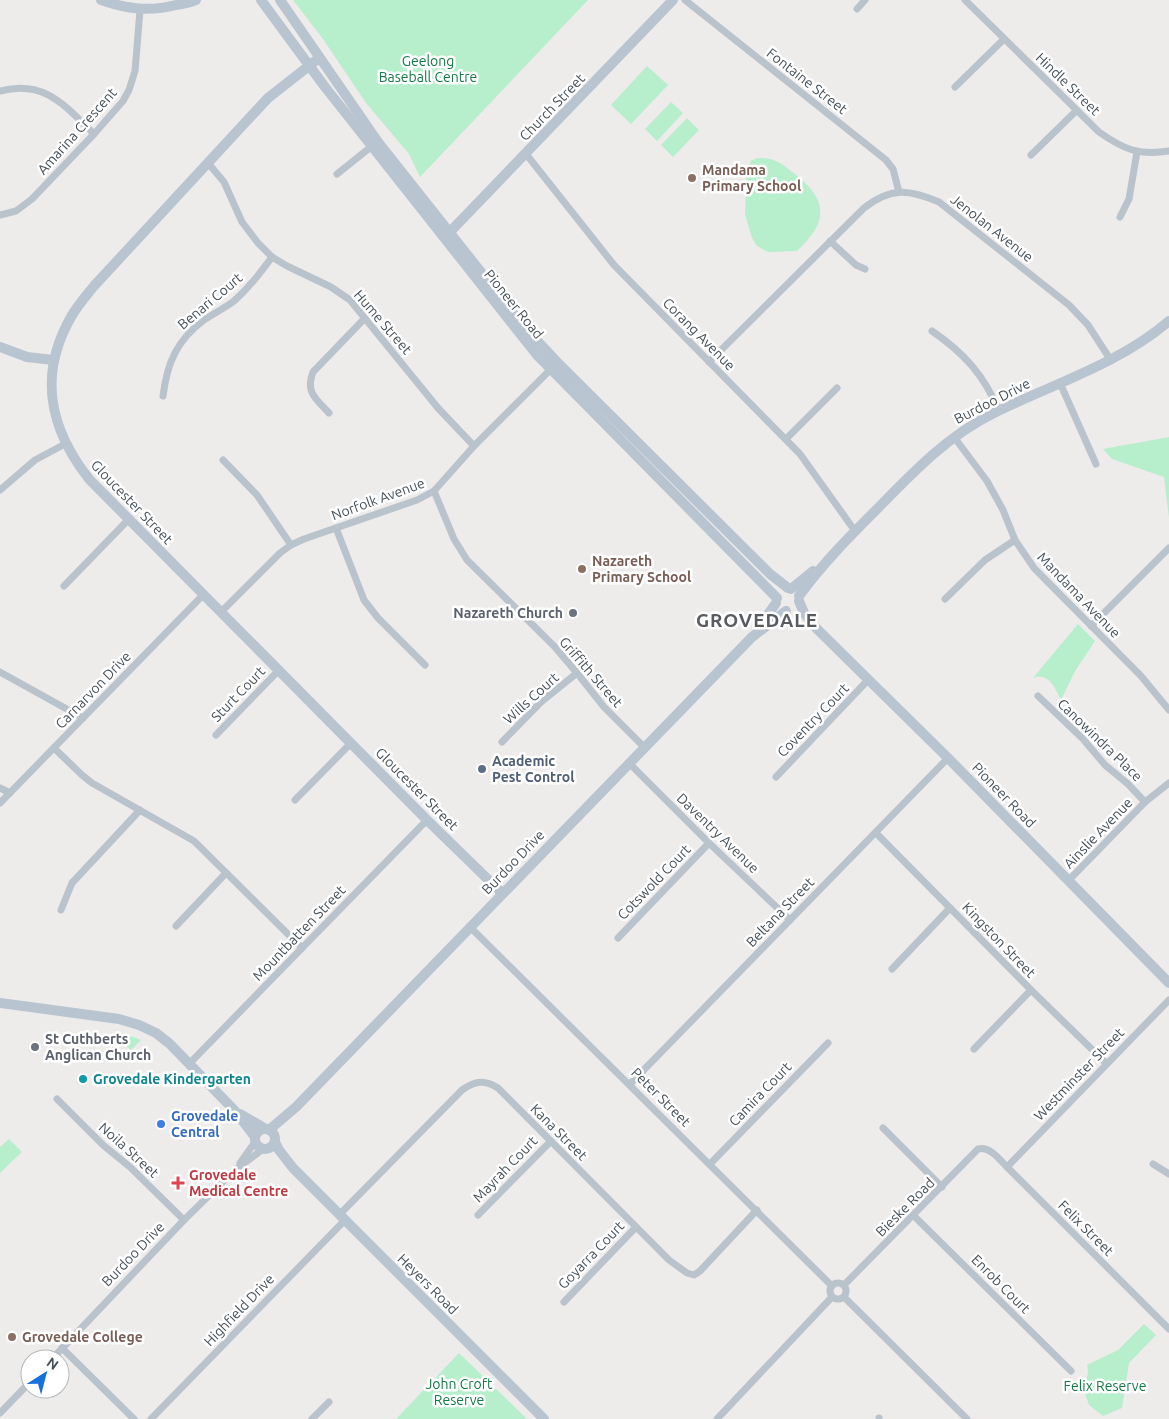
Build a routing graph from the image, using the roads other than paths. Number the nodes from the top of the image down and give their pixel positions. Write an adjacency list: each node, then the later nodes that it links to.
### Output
1 (101, 0): 13 (street)
2 (173, 0): 11 (street)
3 (180, 0): 11 (street)
4 (196, 0): 11 (street)
5 (262, 0): 16 (street, Pioneer Road)
6 (280, 0): 15 (street, Pioneer Road)
7 (674, 0): 24 (street, Church Street)
8 (685, 0): 28 (street, Fontaine Street)
9 (866, 0): 12 (street)
10 (965, 0): 14 (street, Hindle Street)
11 (163, 8): 13 (street)
12 (857, 9)
13 (140, 10): 20 (street, Amarina Crescent)
14 (1004, 39): 17 (street); 19 (street, Hindle Street)
15 (319, 58): 16 (street, Gloucester Street); 21 (street, Pioneer Road)
16 (309, 66): 21 (street, Pioneer Road); 26 (street, Gloucester Street)
17 (955, 87)
18 (0, 91): 20 (street)
19 (1076, 111): 23 (street, Hindle Street); 25 (street)
20 (94, 134): 29 (street, Amarina Crescent)
21 (375, 144): 27 (street); 31 (street, Pioneer Road)
22 (1169, 151): 23 (street, Hindle Street)
23 (1137, 152): 30 (street)
24 (526, 154): 31 (street, Church Street); 41 (street, Corang Avenue)
25 (1031, 155)
26 (208, 163): 33 (street, Hume Street); 40 (street, Gloucester Street)
27 (337, 174)
28 (899, 192): 32 (street, Jenolan Avenue); 39 (street, Jenolan Avenue)
29 (0, 215)
30 (1120, 217)
31 (447, 235): 42 (street, Pioneer Road)
32 (830, 241): 34 (street); 41 (street, Jenolan Avenue)
33 (272, 257): 35 (street, Hume Street); 45 (street, Benari Court)
34 (865, 269)
35 (365, 318): 47 (street); 51 (street, Hume Street)
36 (1169, 322): 39 (street, Burdoo Drive)
37 (932, 331): 46 (street)
38 (0, 347): 40 (street)
39 (1110, 359): 43 (street, Burdoo Drive)
40 (53, 360): 50 (street, Gloucester Street)
41 (709, 362): 49 (street, Corang Avenue)
42 (554, 366): 51 (street, Norfolk Avenue); 64 (street, Pioneer Road); 68 (street, Pioneer Road)
43 (1060, 384): 46 (street, Burdoo Drive); 53 (street)
44 (838, 388): 49 (street)
45 (163, 396)
46 (999, 411): 48 (street, Burdoo Drive)
47 (329, 413)
48 (954, 437): 58 (street, Burdoo Drive); 59 (street, Mandama Avenue)
49 (786, 439): 58 (street, Corang Avenue)
50 (65, 444): 54 (street); 56 (street, Gloucester Street)
51 (474, 446): 55 (street, Norfolk Avenue)
52 (223, 460): 60 (street)
53 (1096, 464)
54 (0, 490)
55 (434, 492): 57 (street, Norfolk Avenue); 77 (street, Griffith Street)
56 (128, 520): 63 (street); 65 (street, Gloucester Street)
57 (336, 528): 60 (street, Norfolk Avenue); 74 (street)
58 (855, 531): 62 (street, Burdoo Drive)
59 (1015, 540): 67 (street); 71 (street, Mandama Avenue)
60 (291, 545): 70 (street, Norfolk Avenue)
61 (1169, 548): 71 (street)
62 (829, 557): 64 (street, Burdoo Drive); 66 (street, Burdoo Drive)
63 (64, 586)
64 (789, 588): 66 (street); 68 (street)
65 (203, 594): 70 (street, Gloucester Street); 81 (street, Carnarvon Drive)
66 (799, 599): 69 (street); 72 (street, Pioneer Road)
67 (945, 599)
68 (776, 600): 69 (street); 73 (street, Burdoo Drive)
69 (787, 611): 72 (street, Pioneer Road); 73 (street, Burdoo Drive)
70 (221, 612): 75 (street, Gloucester Street)
71 (1091, 626): 80 (street, Mandama Avenue)
72 (817, 629): 78 (street, Pioneer Road)
73 (752, 637): 85 (street, Burdoo Drive)
74 (425, 665)
75 (279, 670): 82 (street, Sturt Court); 84 (street, Gloucester Street)
76 (0, 672): 81 (street)
77 (578, 673): 83 (street, Wills Court); 85 (street, Griffith Street)
78 (868, 680): 87 (street, Pioneer Road); 89 (street, Coventry Court)
79 (1038, 696): 94 (street, Canowindra Place)
80 (1169, 710)
81 (83, 718): 86 (street, Carnarvon Drive)
82 (216, 735)
83 (502, 742)
84 (352, 743): 93 (street); 97 (street, Gloucester Street)
85 (644, 747): 88 (street, Burdoo Drive)
86 (54, 748): 92 (street, Carnarvon Drive); 96 (street)
87 (948, 758): 98 (street, Beltana Street); 101 (street, Pioneer Road)
88 (629, 763): 99 (street, Daventry Avenue); 102 (street, Burdoo Drive)
89 (776, 777)
90 (1169, 783): 94 (street, Ainslie Avenue)
91 (0, 788): 92 (street)
92 (10, 793): 95 (street, Carnarvon Drive)
93 (296, 800)
94 (1144, 802): 101 (street, Ainslie Avenue)
95 (0, 804)
96 (140, 810): 100 (street); 104 (street)
97 (427, 820): 102 (street, Gloucester Street); 109 (street, Mountbatten Street)
98 (876, 832): 103 (street, Kingston Street); 105 (street, Beltana Street)
99 (709, 843): 105 (street, Daventry Avenue); 108 (street, Cotswold Court)
100 (226, 873): 106 (street); 109 (street)
101 (1068, 881): 111 (street, Pioneer Road)
102 (502, 893): 107 (street, Burdoo Drive)
103 (950, 908): 110 (street); 112 (street, Kingston Street)
104 (61, 910)
105 (790, 920): 119 (street, Beltana Street)
106 (176, 926)
107 (470, 927): 119 (street, Peter Street); 123 (street, Burdoo Drive)
108 (618, 938)
109 (302, 948): 117 (street, Mountbatten Street)
110 (892, 969)
111 (1169, 983)
112 (1031, 990): 116 (street); 118 (street, Kingston Street)
113 (1169, 1000): 118 (street, Westminster Street)
114 (0, 1004): 117 (street, Heyers Road)
115 (828, 1043): 127 (street, Camira Court)
116 (974, 1049)
117 (188, 1062): 121 (street, Heyers Road)
118 (1106, 1063): 129 (street, Westminster Street)
119 (630, 1084): 127 (street, Peter Street)
120 (57, 1099): 137 (street, Noila Street)
121 (235, 1111): 123 (street, Heyers Road); 124 (street, Heyers Road)
122 (883, 1128): 132 (street)
123 (269, 1139): 124 (street); 124 (street, Heyers Road); 130 (street, Burdoo Drive); 135 (street, Heyers Road)
124 (255, 1140): 130 (street, Burdoo Drive)
125 (550, 1141): 134 (street, Mayrah Court); 135 (street, Kana Street); 138 (street, Kana Street)
126 (984, 1148): 129 (street, Felix Street); 132 (street, Bieske Road)
127 (710, 1164): 133 (street, Peter Street)
128 (1152, 1164): 131 (street)
129 (1007, 1167): 144 (street, Felix Street)
130 (235, 1170): 137 (street, Burdoo Drive)
131 (1169, 1174)
132 (942, 1187): 136 (street, Bieske Road)
133 (757, 1210): 138 (street, Kana Street); 140 (street, Peter Street)
134 (478, 1215)
135 (343, 1216): 151 (street, Highfield Drive); 153 (street, Heyers Road)
136 (914, 1216): 139 (street, Bieske Road); 146 (street, Enrob Court)
137 (184, 1220): 145 (street, Burdoo Drive)
138 (636, 1227): 143 (street, Goyarra Court)
139 (844, 1285): 140 (street); 142 (street)
140 (832, 1286): 141 (street)
141 (832, 1297): 142 (street); 154 (street)
142 (844, 1298): 155 (street)
143 (564, 1302)
144 (1168, 1327)
145 (62, 1348): 150 (street)
146 (1071, 1371)
147 (20, 1392): 149 (street)
148 (329, 1402): 152 (street)
149 (0, 1413)
150 (134, 1419)
151 (151, 1419)
152 (312, 1419)
153 (544, 1419)
154 (717, 1419)
155 (967, 1419)

